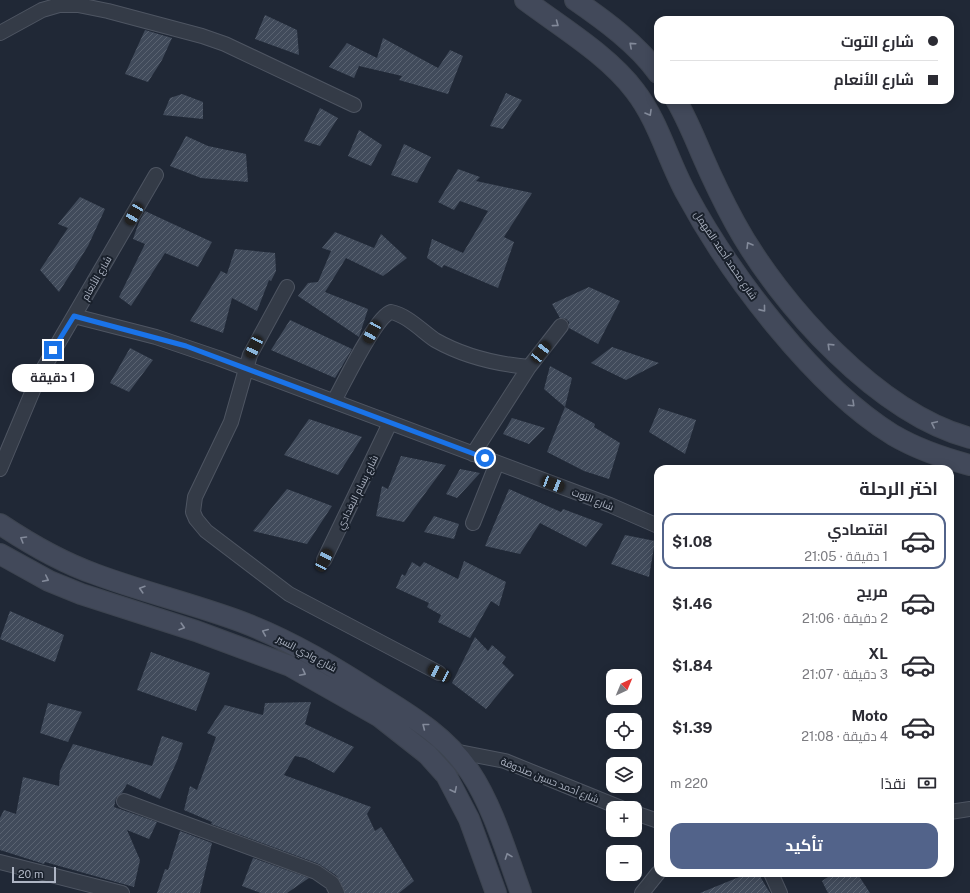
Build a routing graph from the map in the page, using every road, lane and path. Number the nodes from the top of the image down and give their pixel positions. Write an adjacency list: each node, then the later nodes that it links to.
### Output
1 (525, 0): 18 (main road, شارع محمد أحمد المهمل, one-way to 18)
2 (575, 0): 4 (main road, one-way to 2)
3 (0, 33): 6 (street)
4 (654, 68)
5 (678, 104): 15 (main road, one-way to 5)
6 (354, 105)
7 (156, 175): 9 (street, شارع الأنعام)
8 (287, 287): 12 (street)
9 (74, 316): 12 (street, شارع التوت); 19 (street, شارع الأنعام)
10 (560, 326): 11 (street)
11 (529, 367): 13 (street); 16 (street)
12 (246, 368): 13 (street, شارع التوت); 25 (street)
13 (334, 401): 14 (street, شارع التوت)
14 (390, 424): 16 (street, شارع التوت); 24 (street, شارع بسام البغدادي)
15 (970, 438)
16 (473, 454): 17 (street, شارع التوت)
17 (496, 463): 20 (street); 22 (street, شارع التوت)
18 (970, 466)
19 (0, 469)
20 (473, 523)
21 (0, 524): 26 (main road, شارع وادي السير, one-way to 21)
22 (654, 524)
23 (0, 554): 27 (main road, شارع وادي السير, one-way to 27)
24 (324, 560)
25 (439, 673)
26 (454, 751): 27 (main road); 29 (street, شارع أحمد حسين صندوقة); 40 (main road, شارع وادي السير, one-way to 26)
27 (437, 764): 39 (main road, شارع وادي السير, one-way to 39)
28 (124, 801): 38 (street)
29 (606, 802)
30 (970, 809): 31 (street)
31 (954, 811)
32 (642, 815): 33 (street)
33 (654, 820)
34 (0, 862): 37 (street)
35 (655, 877): 41 (street)
36 (773, 877): 42 (street)
37 (122, 893)
38 (336, 893)
39 (496, 893)
40 (521, 893)
41 (642, 893)
42 (780, 893)

